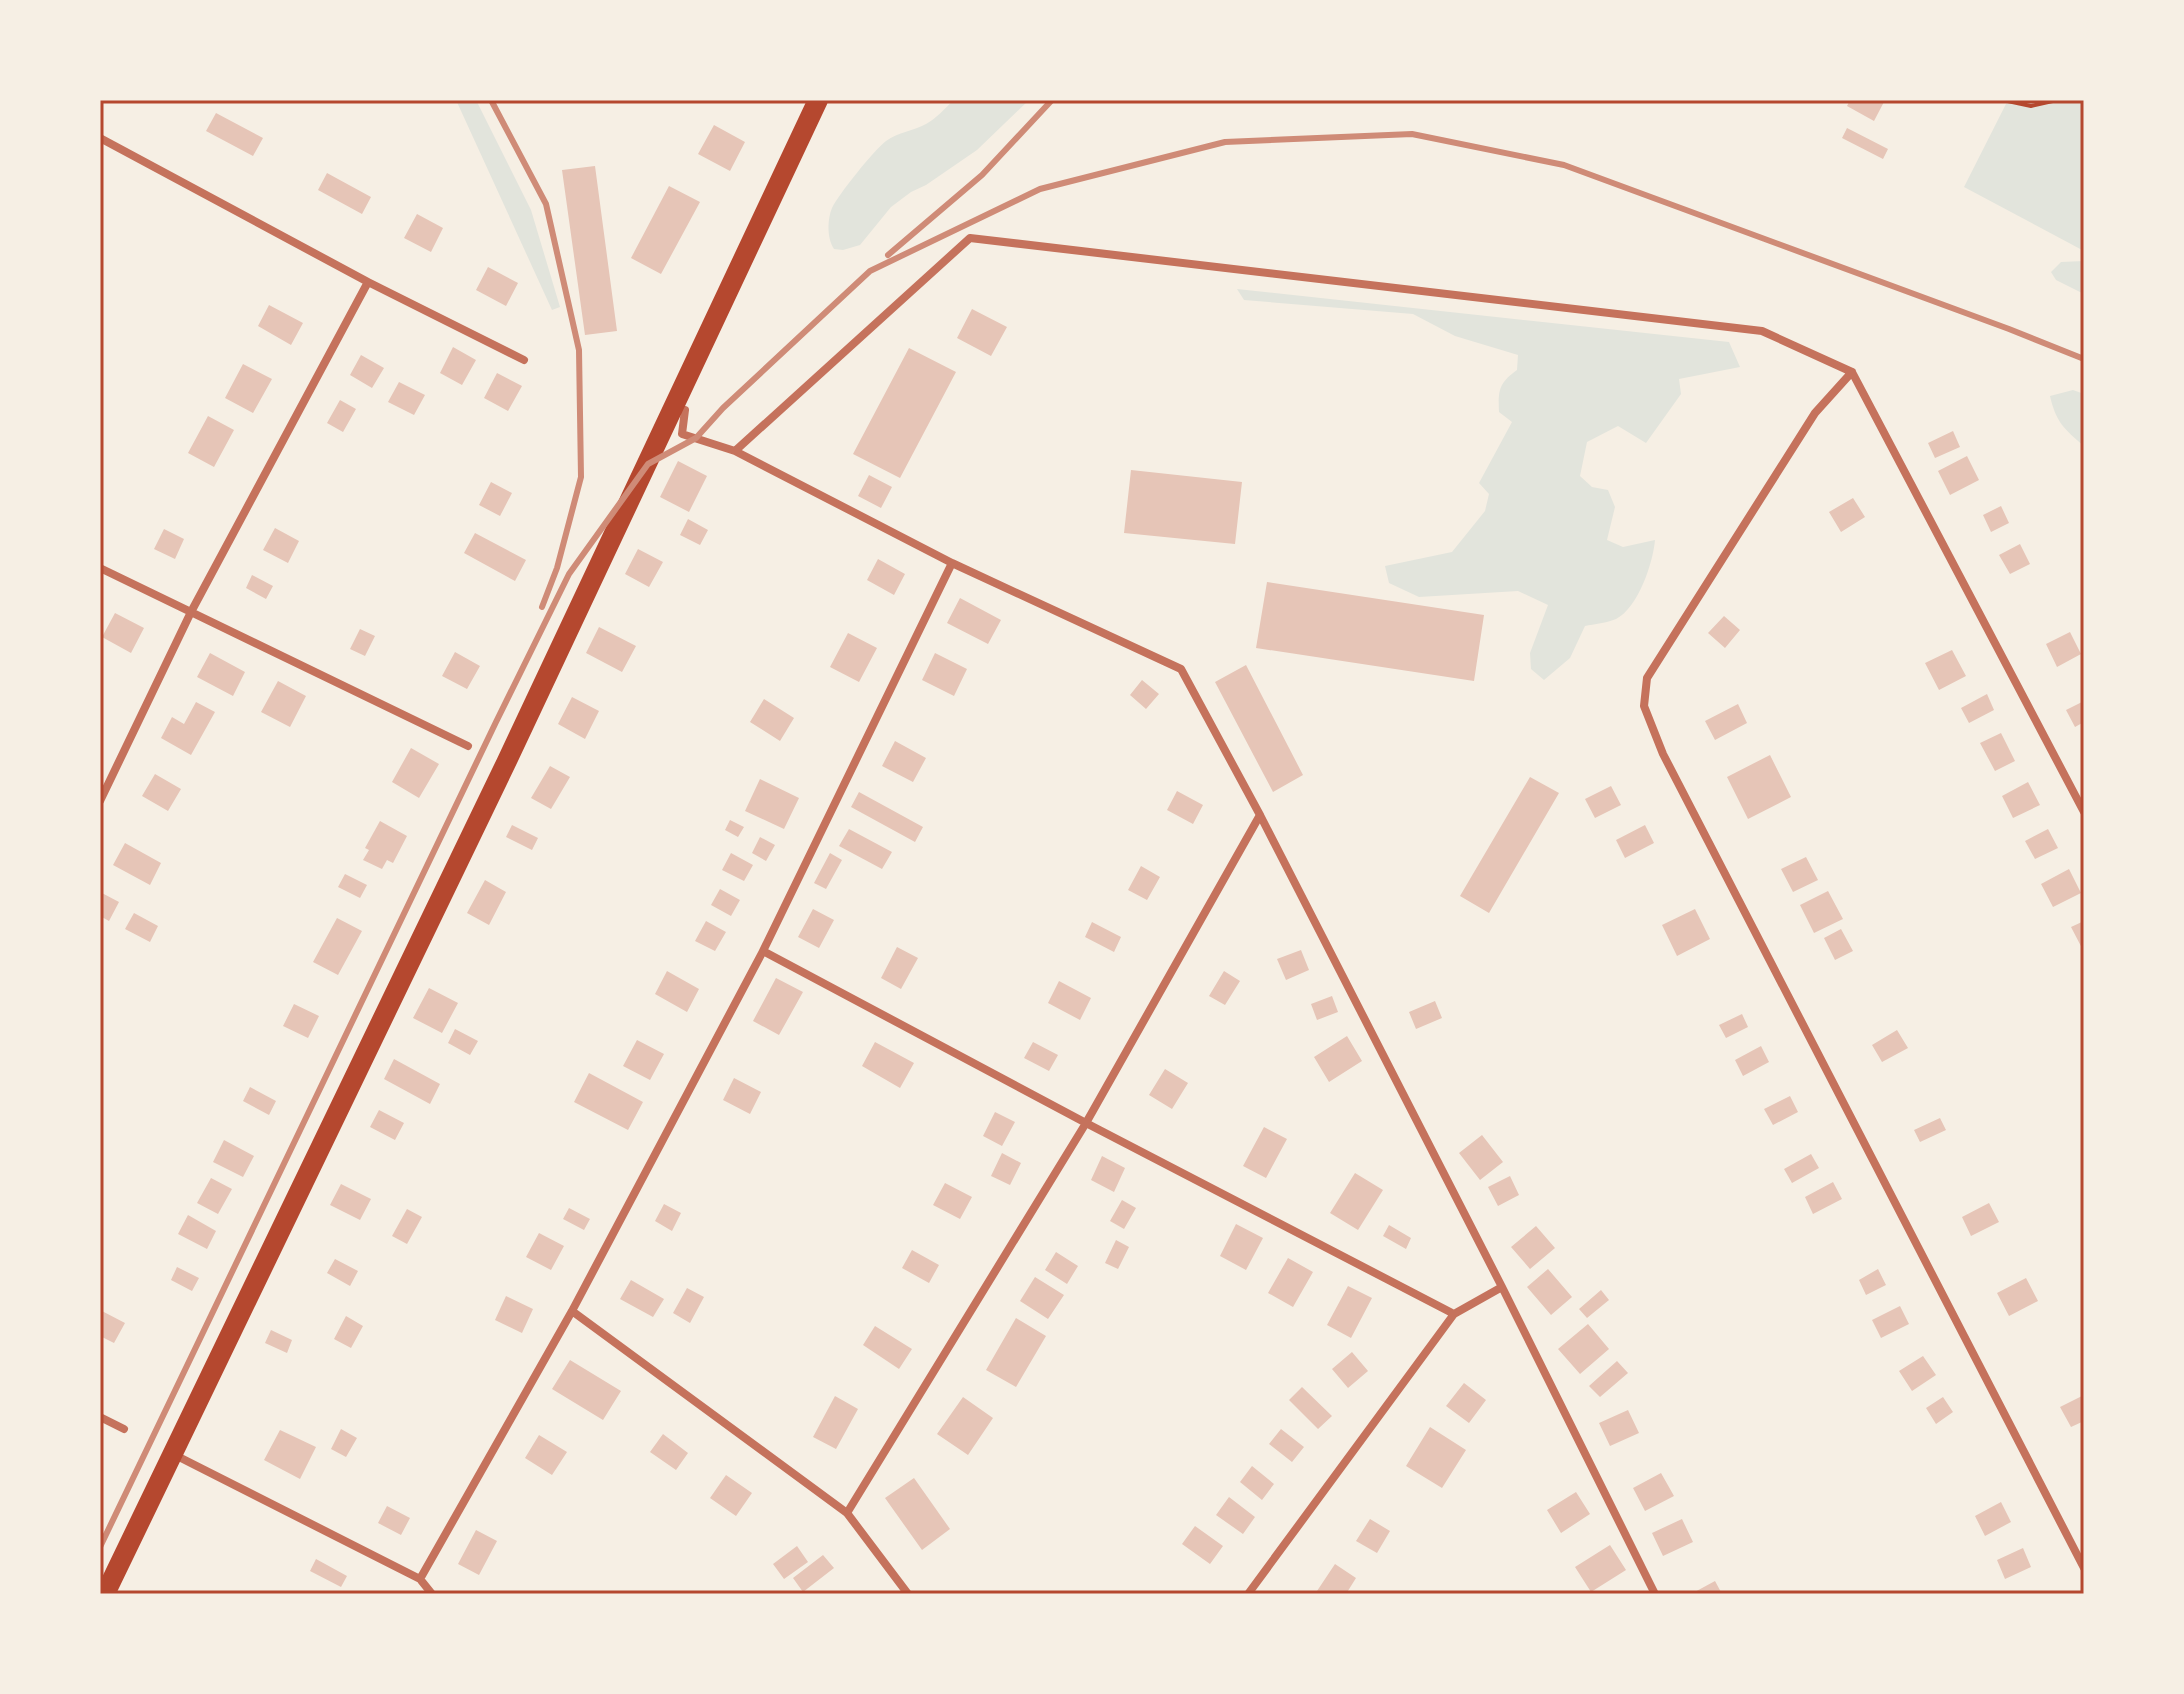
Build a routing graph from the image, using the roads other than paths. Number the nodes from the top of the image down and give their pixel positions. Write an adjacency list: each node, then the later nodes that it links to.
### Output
1 (818, 100): 22 (main road)
2 (100, 138): 3 (street)
3 (368, 282): 4 (street); 10 (street)
4 (524, 360)
5 (1852, 372): 7 (street); 13 (street); 24 (street)
6 (685, 410): 7 (street)
7 (735, 451): 8 (street)
8 (952, 563): 14 (street); 15 (street)
9 (100, 568): 10 (street)
10 (191, 612): 11 (street); 12 (street)
11 (468, 746)
12 (100, 801)
13 (2084, 812)
14 (1260, 815): 16 (street); 17 (street)
15 (763, 951): 16 (street); 18 (street)
16 (1086, 1123): 19 (street); 23 (street)
17 (1502, 1287): 19 (street); 30 (street)
18 (572, 1311): 23 (street); 25 (street)
19 (1454, 1314): 29 (street)
20 (100, 1417): 21 (street)
21 (124, 1429)
22 (173, 1454): 25 (street); 26 (main road)
23 (847, 1513): 28 (street)
24 (2084, 1568)
25 (420, 1579): 27 (street)
26 (105, 1594)
27 (432, 1594)
28 (908, 1594)
29 (1248, 1594)
30 (1655, 1594)

